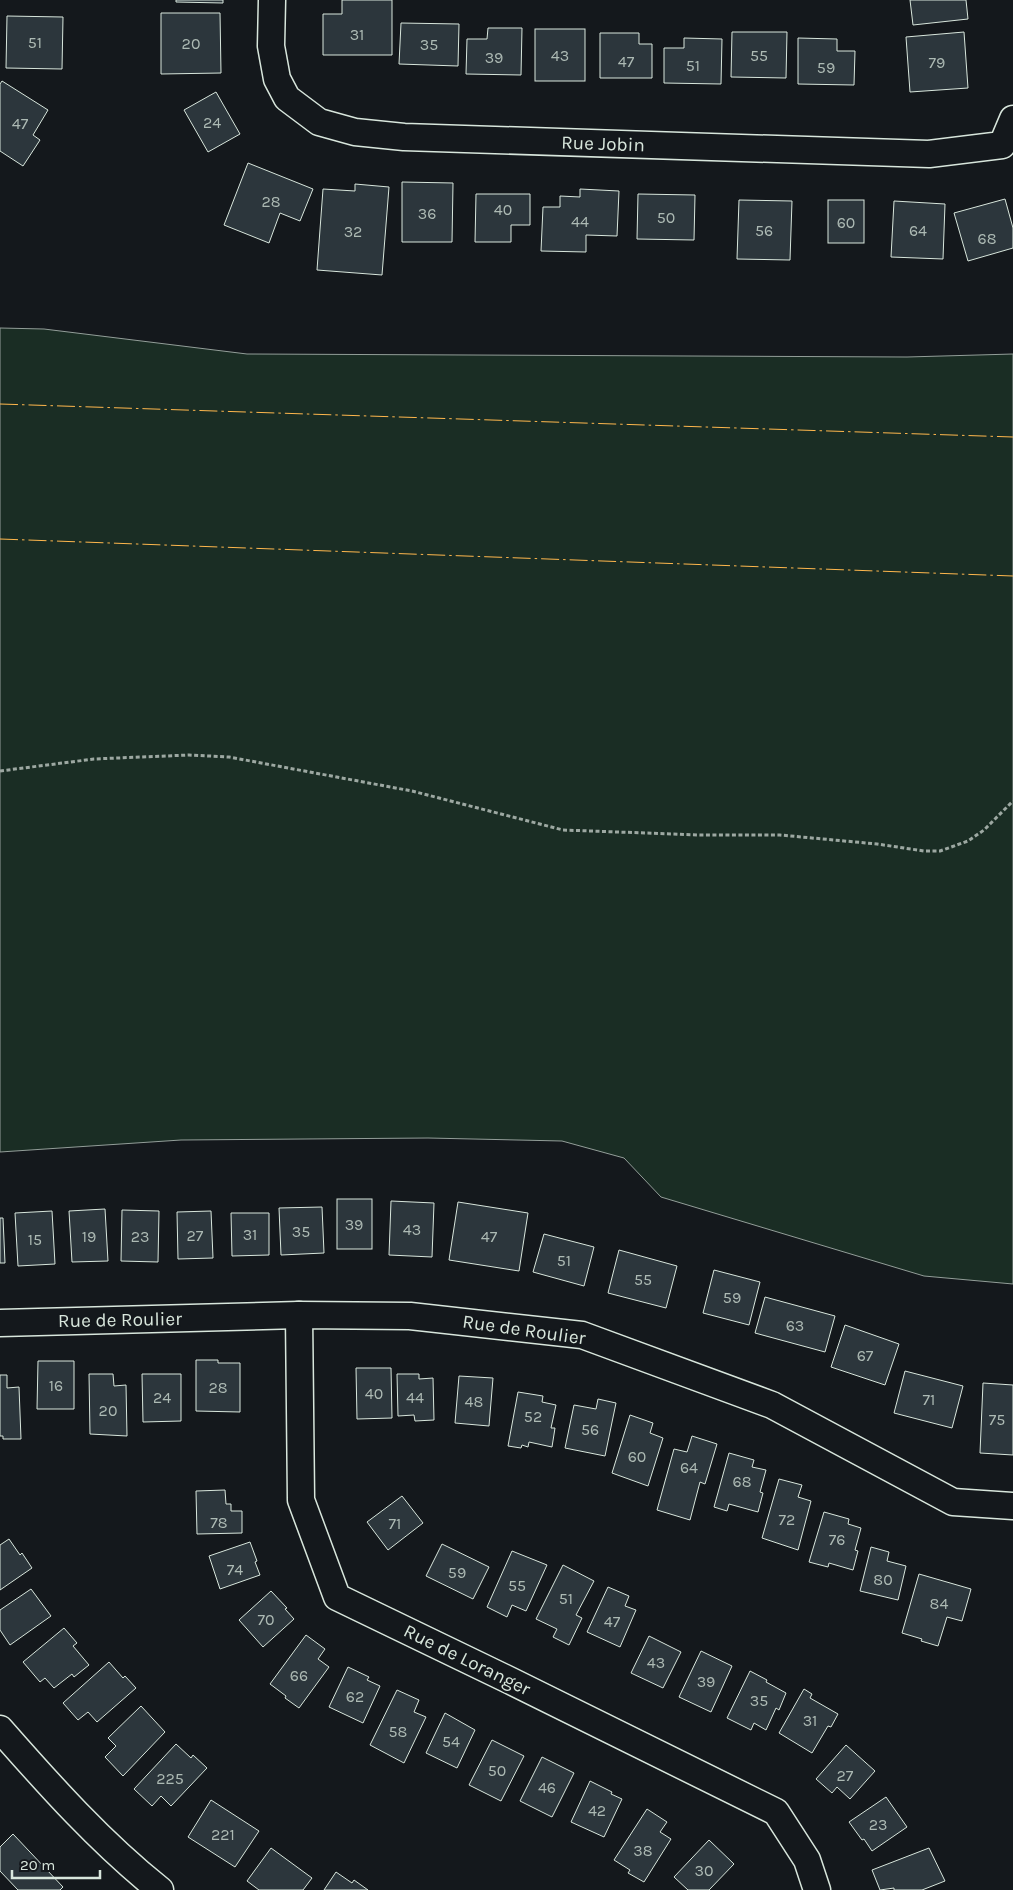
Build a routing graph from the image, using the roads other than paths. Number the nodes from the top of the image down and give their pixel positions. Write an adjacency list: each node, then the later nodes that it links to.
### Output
1 (272, 0): 2 (street, Rue Jobin)
2 (1013, 120)
3 (299, 1315): 4 (street, Rue de Roulier); 5 (street, Rue de Roulier); 8 (street, Rue de Loranger)
4 (0, 1323)
5 (1013, 1506)
6 (0, 1729): 7 (street)
7 (160, 1890)
8 (817, 1890)

